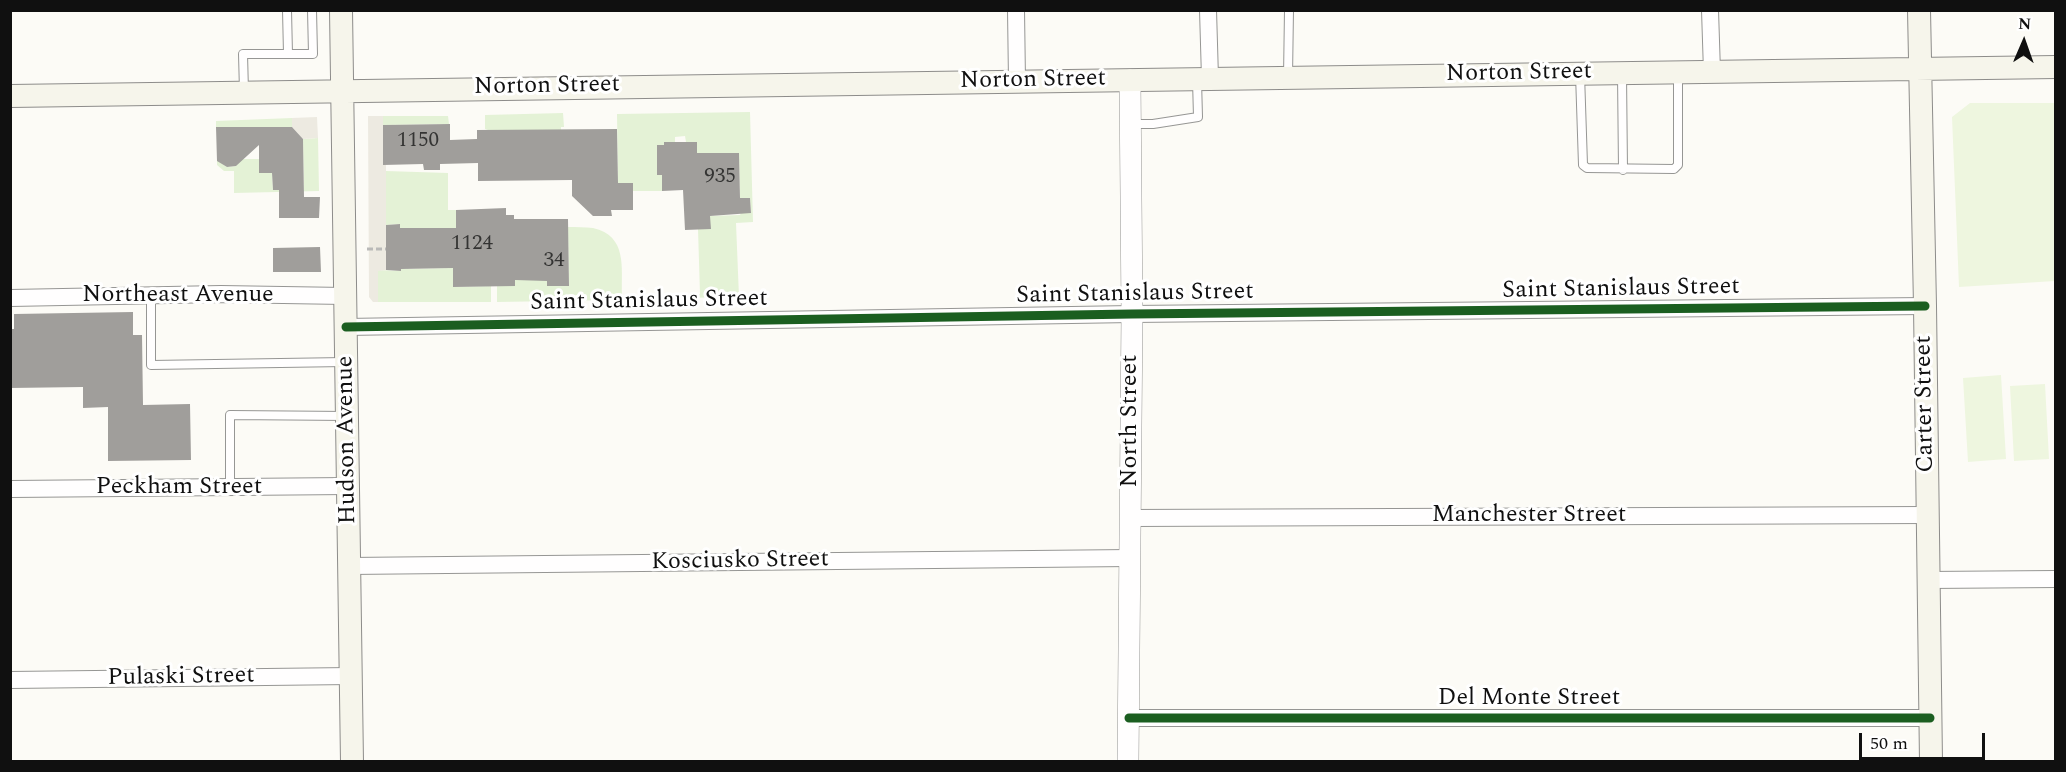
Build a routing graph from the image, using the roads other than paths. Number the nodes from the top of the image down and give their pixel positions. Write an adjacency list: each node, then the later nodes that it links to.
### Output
1 (287, 10): 9 (lane)
2 (312, 10): 9 (lane)
3 (340, 10): 20 (main road, Hudson Avenue)
4 (1016, 10): 19 (street)
5 (1208, 10): 17 (street)
6 (1289, 10): 16 (lane)
7 (1710, 10): 12 (street)
8 (1919, 10): 11 (main road, Carter Street)
9 (288, 54): 21 (lane)
10 (2055, 68): 11 (main road, Norton Street)
11 (1920, 70): 12 (main road, Norton Street); 28 (main road, Carter Street)
12 (1712, 72): 14 (main road, Norton Street)
13 (1622, 73): 14 (main road, Norton Street); 15 (main road, Norton Street); 24 (lane)
14 (1677, 73): 24 (lane)
15 (1580, 74): 16 (main road, Norton Street); 24 (lane)
16 (1288, 77): 17 (main road, Norton Street)
17 (1203, 78): 18 (main road, Norton Street); 23 (lane)
18 (1130, 80): 19 (main road, Norton Street); 23 (street, North Street)
19 (1017, 81): 20 (main road, Norton Street)
20 (342, 90): 21 (main road, Norton Street); 26 (main road, Hudson Avenue)
21 (244, 92): 22 (main road, Norton Street)
22 (10, 96)
23 (1131, 124): 29 (street, North Street)
24 (1623, 170)
25 (151, 294): 26 (street, Northeast Avenue); 27 (street, Northeast Avenue); 31 (lane)
26 (345, 296): 30 (main road, Hudson Avenue)
27 (10, 298)
28 (1926, 306): 29 (street, Saint Stanislaus Street); 36 (main road, Carter Street)
29 (1132, 315): 30 (street, Saint Stanislaus Street); 37 (street, North Street)
30 (346, 327): 31 (main road, Hudson Avenue)
31 (347, 362): 32 (main road, Hudson Avenue)
32 (347, 416): 33 (main road, Hudson Avenue); 34 (lane)
33 (348, 486): 34 (street, Peckham Street); 39 (main road, Hudson Avenue)
34 (230, 487): 35 (street, Peckham Street)
35 (10, 489)
36 (1927, 515): 37 (street, Manchester Street); 41 (main road, Carter Street)
37 (1130, 518): 38 (street, North Street)
38 (1130, 558): 39 (street, Kosciusko Street); 44 (street, North Street)
39 (349, 566): 42 (main road, Hudson Avenue)
40 (2055, 579): 41 (street)
41 (1928, 580): 45 (main road, Carter Street)
42 (351, 676): 43 (street, Pulaski Street); 46 (main road, Hudson Avenue)
43 (10, 680)
44 (1129, 718): 45 (street, Del Monte Street); 47 (street, North Street)
45 (1930, 718): 48 (main road, Carter Street)
46 (352, 762)
47 (1128, 762)
48 (1931, 762)

